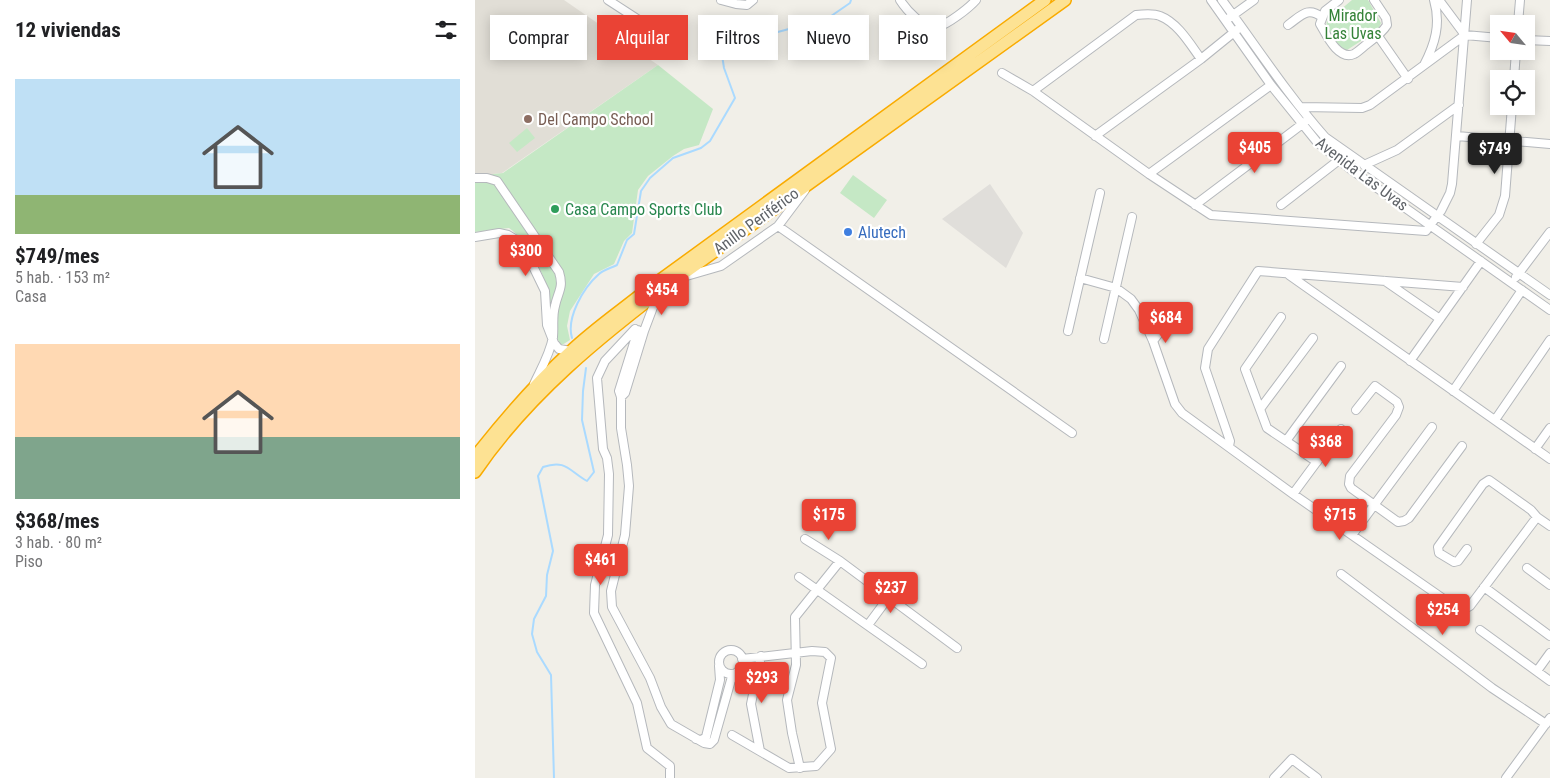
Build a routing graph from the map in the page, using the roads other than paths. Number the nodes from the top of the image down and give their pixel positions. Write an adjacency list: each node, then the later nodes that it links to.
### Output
1 (608, 0): 18 (street)
2 (721, 0): 3 (street)
3 (753, 0)
4 (900, 0): 5 (street)
5 (976, 0)
6 (1038, 0): 19 (highway)
7 (1045, 0): 19 (highway, Anillo Periférico)
8 (1211, 0): 23 (street, Avenida Las Uvas)
9 (1222, 0): 20 (street, Avenida Las Uvas)
10 (1254, 0): 20 (street)
11 (1339, 0): 22 (street)
12 (1375, 0): 27 (street)
13 (1434, 0): 33 (street)
14 (1439, 0): 28 (street)
15 (1467, 0): 28 (street)
16 (1519, 0): 21 (street)
17 (1063, 2): 51 (highway, Anillo Periférico)
18 (631, 15)
19 (1024, 15): 86 (highway, Anillo Periférico)
20 (1233, 15): 23 (street); 25 (street, Avenida Las Uvas)
21 (1518, 15)
22 (1321, 16): 24 (street); 27 (street)
23 (1226, 21): 26 (street, Avenida Las Uvas)
24 (1288, 25)
25 (1241, 27): 26 (street); 39 (street, Avenida Las Uvas)
26 (1234, 32): 32 (street); 36 (street, Avenida Las Uvas)
27 (1377, 36): 35 (street)
28 (1465, 36): 29 (street); 33 (street); 38 (street)
29 (1490, 37)
30 (1535, 40): 31 (street)
31 (1550, 41)
32 (1201, 58): 37 (street); 43 (street)
33 (1423, 67): 35 (street)
34 (1002, 73): 37 (street)
35 (1408, 79): 39 (street)
36 (1271, 85): 42 (street, Avenida Las Uvas); 49 (street)
37 (1033, 91): 43 (street)
38 (1459, 106): 44 (street); 48 (street)
39 (1302, 107): 41 (street, Avenida Las Uvas)
40 (1511, 115): 45 (street)
41 (1309, 119): 42 (street); 48 (street, Avenida Las Uvas)
42 (1301, 124): 47 (street, Avenida Las Uvas); 53 (street)
43 (1095, 136): 49 (street)
44 (1457, 136): 45 (street); 55 (street)
45 (1509, 140): 46 (street); 61 (street)
46 (1550, 144)
47 (1339, 160): 54 (street); 58 (street, Avenida Las Uvas)
48 (1364, 165): 55 (street, Avenida Las Uvas)
49 (1149, 174): 53 (street)
50 (475, 178): 81 (street)
51 (813, 180): 57 (street); 66 (highway, Anillo Periférico)
52 (1100, 193): 65 (street)
53 (1195, 205): 58 (street)
54 (1281, 205)
55 (1439, 214): 58 (street); 61 (street, Avenida Las Uvas)
56 (1132, 217): 70 (street)
57 (778, 226): 66 (street); 97 (street)
58 (1431, 226): 62 (street, Avenida Las Uvas)
59 (1550, 232): 63 (street)
60 (475, 237): 81 (street)
61 (1477, 244): 63 (street, Avenida Las Uvas)
62 (1481, 261): 68 (street, Avenida Las Uvas); 69 (street)
63 (1519, 273): 68 (street); 73 (street, Avenida Las Uvas)
64 (1287, 274): 67 (street); 87 (street); 99 (street)
65 (1080, 278): 70 (street); 80 (street)
66 (676, 279): 72 (highway, Anillo Periférico)
67 (1384, 280): 69 (street); 77 (street)
68 (1512, 282): 71 (street, Avenida Las Uvas)
69 (1463, 287): 77 (street)
70 (1116, 288): 83 (street); 85 (street)
71 (1522, 290): 74 (street, Avenida Las Uvas); 89 (street)
72 (659, 292): 78 (highway, Anillo Periférico); 79 (street)
73 (1550, 296)
74 (1550, 310)
75 (1172, 316): 85 (street)
76 (1281, 317): 91 (street)
77 (1440, 319): 87 (street)
78 (615, 326): 79 (street); 105 (highway, Anillo Periférico)
79 (639, 330): 136 (street); 139 (street)
80 (1068, 331)
81 (553, 337): 86 (street); 90 (street)
82 (1313, 338): 91 (street)
83 (1104, 339)
84 (1550, 340): 93 (street)
85 (1153, 341): 99 (street)
86 (571, 351): 90 (highway, Anillo Periférico)
87 (1411, 361): 89 (street)
88 (1341, 366): 98 (street)
89 (1453, 391): 93 (street)
90 (530, 392): 102 (highway, Anillo Periférico)
91 (1260, 409): 98 (street)
92 (1356, 410): 107 (street)
93 (1495, 420): 101 (street)
94 (1432, 427): 107 (street)
95 (1550, 428): 101 (street)
96 (1341, 430): 104 (street)
97 (1072, 433)
98 (1286, 441): 104 (street)
99 (1229, 446): 106 (street)
100 (1462, 446): 107 (street)
101 (1535, 449): 103 (street)
102 (475, 458)
103 (1550, 459)
104 (1317, 462): 106 (street)
105 (475, 472)
106 (1293, 494): 110 (street)
107 (1374, 505): 110 (street)
108 (1537, 517): 109 (street); 112 (street); 118 (street)
109 (1550, 526)
110 (1352, 535): 118 (street)
111 (805, 539): 113 (street)
112 (1467, 549)
113 (840, 561): 119 (street); 120 (street)
114 (1527, 568): 117 (street)
115 (1341, 574): 134 (street)
116 (799, 577): 119 (street)
117 (1550, 585)
118 (1484, 587): 123 (street)
119 (818, 590): 121 (street); 126 (street)
120 (888, 598): 121 (street); 124 (street)
121 (868, 625): 129 (street)
122 (1480, 630): 131 (street)
123 (1550, 636)
124 (957, 648)
125 (1550, 652): 131 (street)
126 (797, 654): 127 (street); 138 (street); 138 (street)
127 (761, 656): 128 (street); 137 (street)
128 (742, 659): 130 (street); 132 (street)
129 (922, 664)
130 (719, 666): 132 (street); 136 (street)
131 (1537, 671): 133 (street)
132 (737, 672): 136 (street)
133 (1550, 681)
134 (1548, 721): 142 (street)
135 (732, 735): 137 (street)
136 (696, 739)
137 (760, 751): 138 (street)
138 (800, 768)
139 (670, 778)
140 (1274, 778): 141 (street)
141 (1317, 778)
142 (1506, 778)

